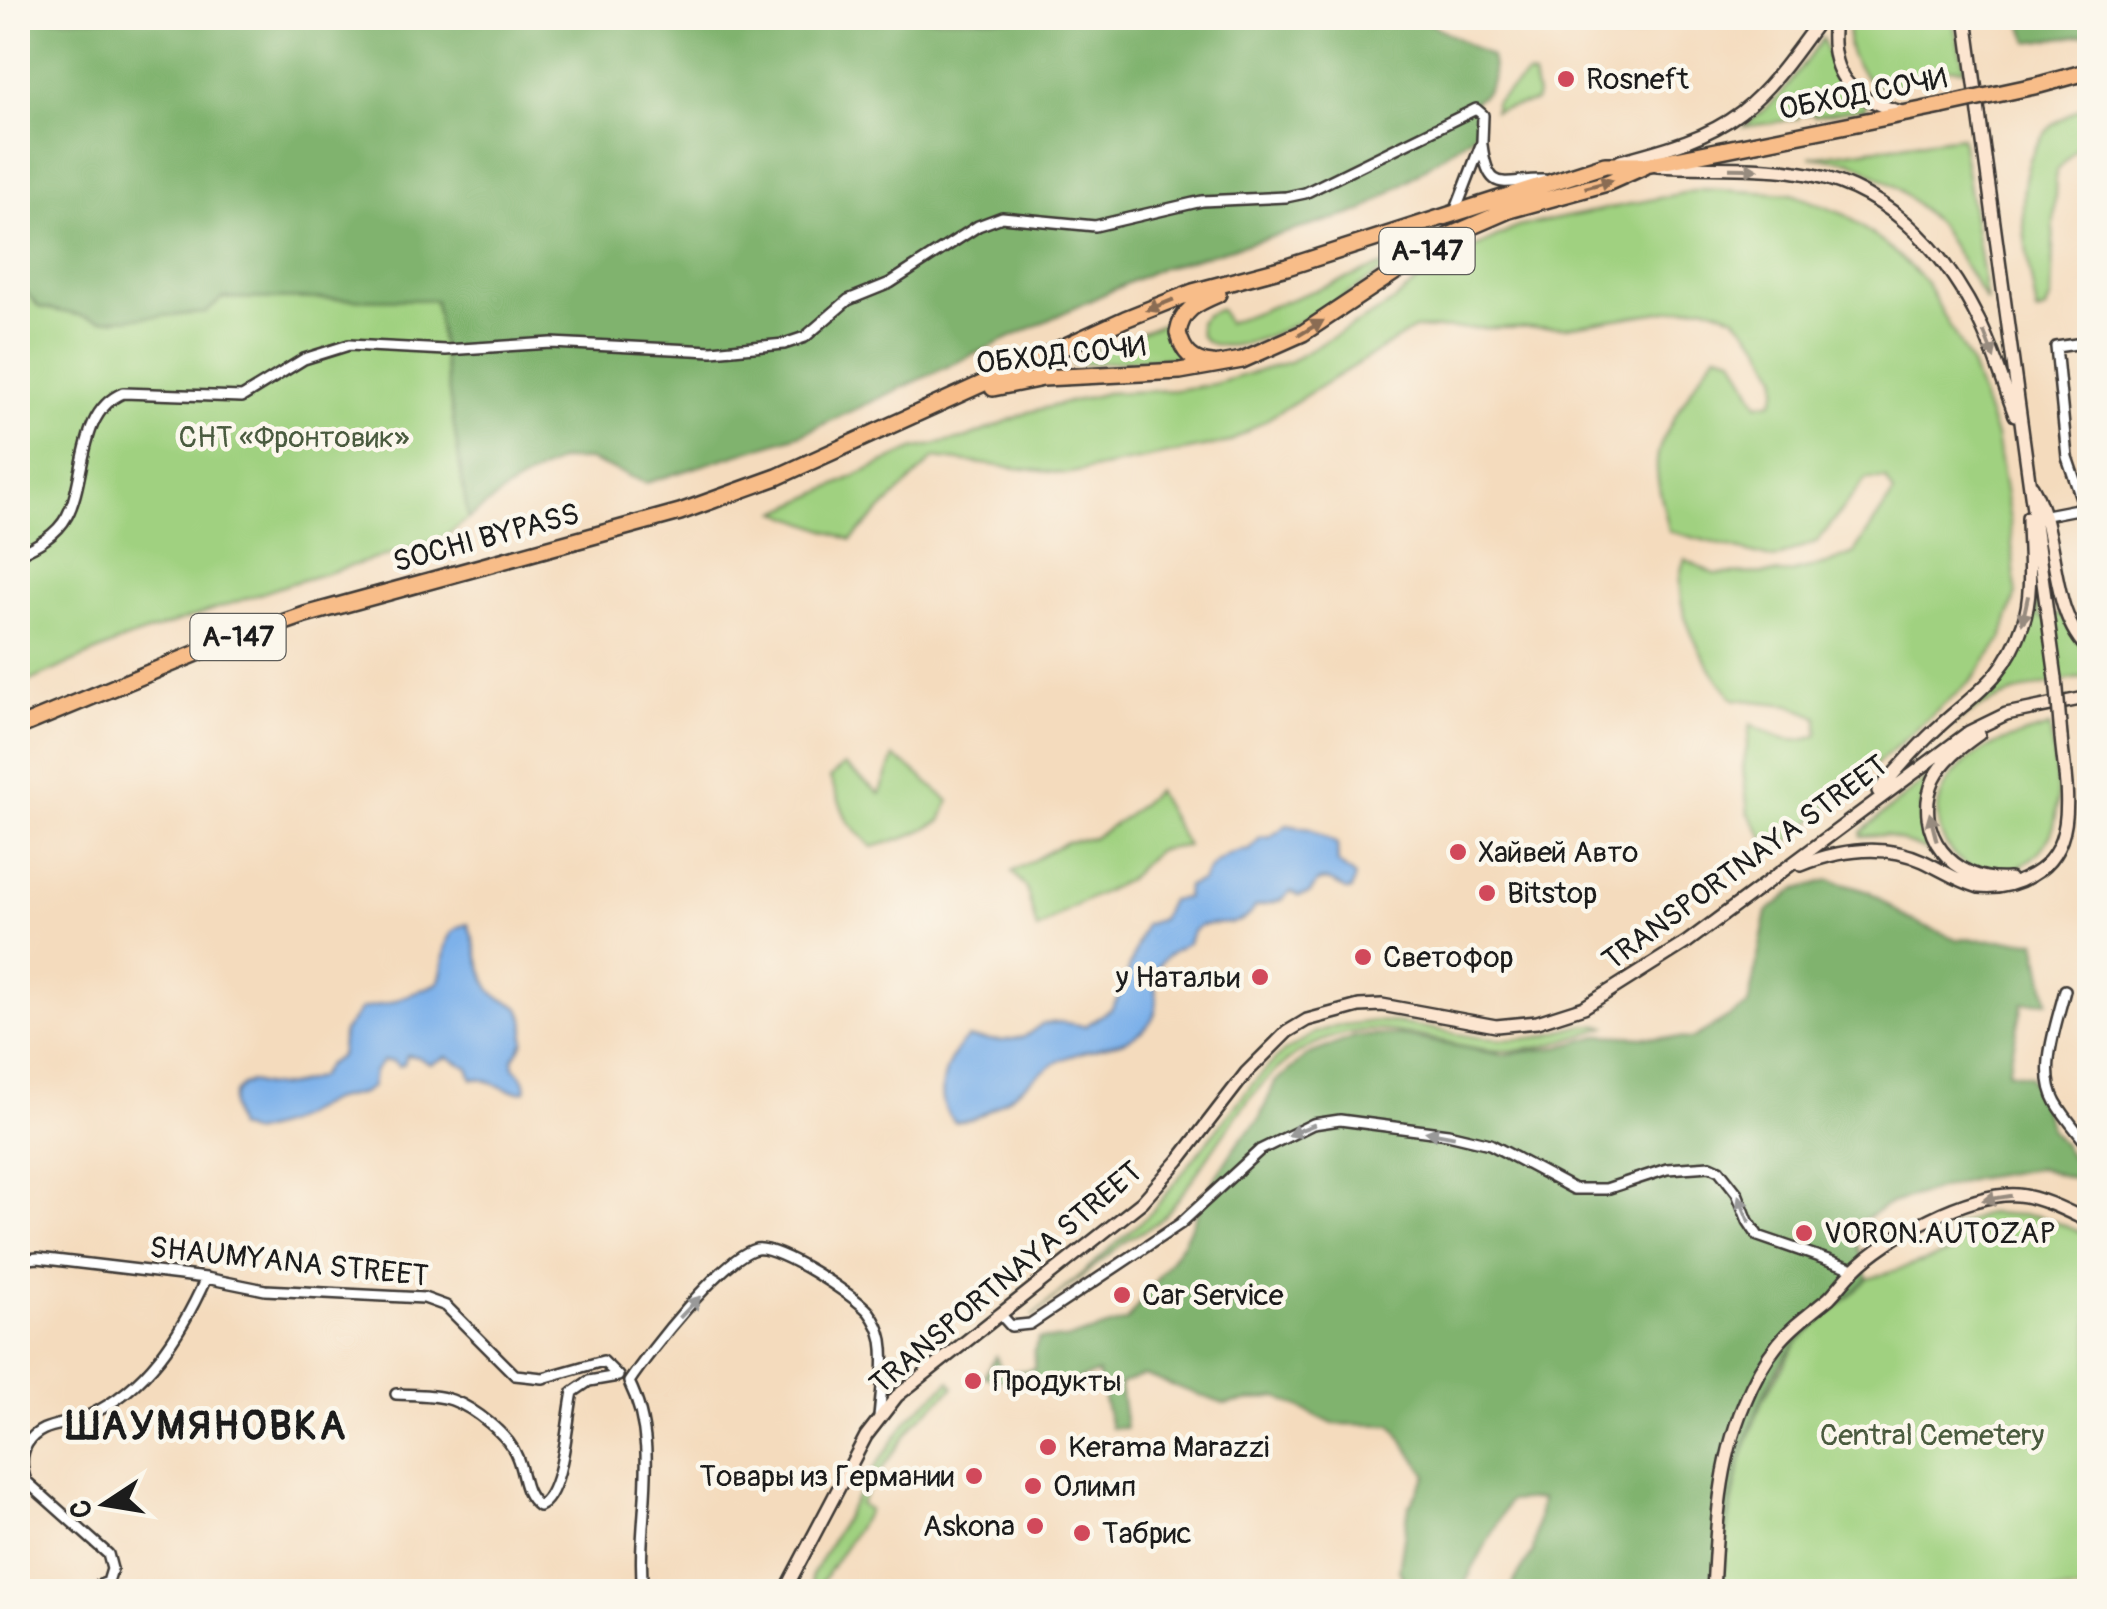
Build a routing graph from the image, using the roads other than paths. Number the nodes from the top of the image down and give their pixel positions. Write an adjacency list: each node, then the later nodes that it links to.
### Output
1 (1822, 18): 7 (main road, А-147)
2 (1834, 18): 5 (main road)
3 (1966, 18): 15 (main road, А-147)
4 (2090, 70): 5 (highway, ОБХОД СОЧИ / А-147, bridge)
5 (1906, 113): 8 (highway, ОБХОД СОЧИ / А-147)
6 (1482, 142): 9 (street); 10 (street); 18 (street)
7 (1606, 165): 8 (highway, ОБХОД СОЧИ / А-147); 9 (highway, ОБХОД СОЧИ / А-147)
8 (1646, 165): 13 (highway, ОБХОД СОЧИ / А-147, one-way to 8); 15 (main road, А-147, one-way to 15)
9 (1554, 180): 10 (highway, ОБХОД СОЧИ / А-147)
10 (1455, 212): 11 (highway, ОБХОД СОЧИ / А-147)
11 (1287, 267): 13 (highway, А-147); 14 (highway, ОБХОД СОЧИ / А-147, one-way to 14)
12 (2090, 342): 17 (street)
13 (1222, 365): 14 (highway, ОБХОД СОЧИ / А-147)
14 (965, 394): 22 (highway, SOCHI BYPASS / А-147)
15 (2023, 432): 16 (main road, А-147)
16 (2028, 478): 17 (main road); 23 (main road, one-way to 23); 25 (main road, bridge)
17 (2046, 515): 19 (main road)
18 (18, 554)
19 (2090, 651)
20 (2090, 696): 21 (main road, TRANSPORTNAYA STREET)
21 (2006, 714): 23 (main road, TRANSPORTNAYA STREET); 25 (main road, one-way to 21)
22 (18, 727)
23 (1857, 815): 24 (main road, TRANSPORTNAYA STREET)
24 (1788, 870): 25 (main road); 32 (main road, TRANSPORTNAYA STREET)
25 (2038, 872)
26 (2064, 990): 27 (street)
27 (2090, 1148)
28 (2090, 1222): 30 (main road, one-way to 30)
29 (18, 1260): 31 (street, SHAUMYANA STREET)
30 (1854, 1269): 32 (street, one-way to 32); 40 (main road)
31 (206, 1278): 33 (street, SHAUMYANA STREET); 37 (street)
32 (1002, 1316): 36 (main road, TRANSPORTNAYA STREET)
33 (618, 1376): 34 (street, SHAUMYANA STREET); 35 (street)
34 (628, 1382): 36 (street, one-way to 36); 38 (street)
35 (396, 1394)
36 (879, 1417): 39 (main road, TRANSPORTNAYA STREET)
37 (83, 1592)
38 (644, 1592)
39 (784, 1592)
40 (1713, 1592)

